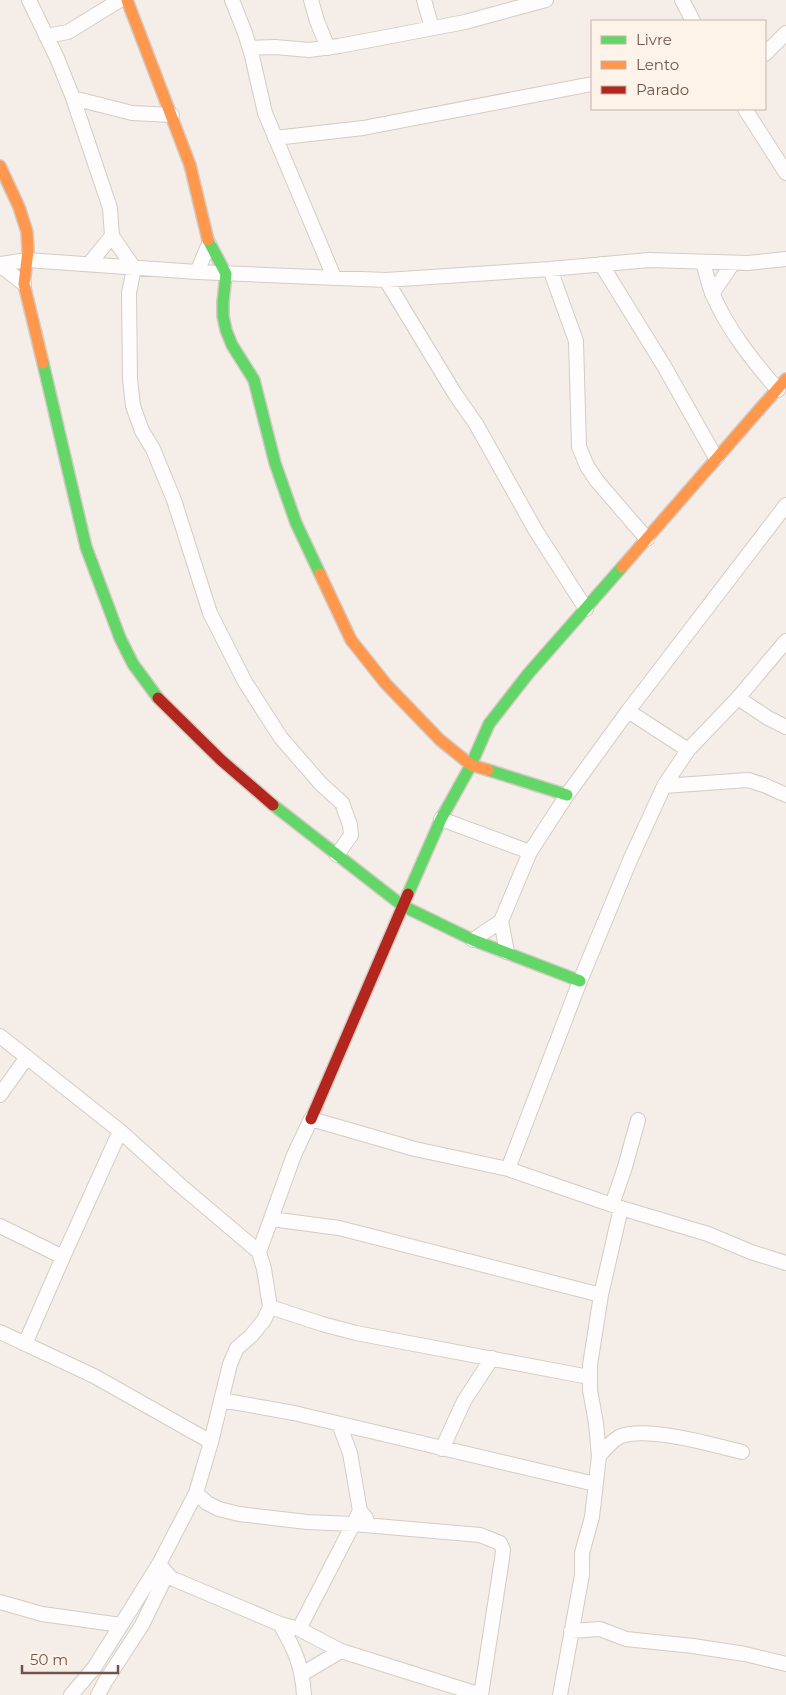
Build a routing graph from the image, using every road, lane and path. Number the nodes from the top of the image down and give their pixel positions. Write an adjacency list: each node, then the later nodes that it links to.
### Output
1 (30, 0): 13 (street)
2 (120, 0): 11 (street)
3 (127, 0): 21 (street)
4 (232, 0): 14 (street)
5 (310, 0): 15 (street)
6 (424, 0): 10 (street)
7 (546, 0): 10 (street)
8 (682, 0): 9 (street)
9 (693, 20)
10 (432, 28): 15 (street)
11 (68, 32): 13 (street); 17 (street)
12 (786, 33): 16 (street)
13 (46, 36): 17 (street)
14 (250, 48): 15 (street); 22 (street)
15 (328, 48)
16 (766, 53)
17 (57, 58): 19 (street)
18 (591, 84): 22 (street)
19 (73, 98): 21 (street); 25 (street)
20 (746, 110): 24 (street)
21 (172, 115): 26 (street)
22 (275, 138): 38 (street)
23 (0, 166): 28 (street)
24 (786, 172)
25 (112, 236): 31 (street); 34 (street)
26 (209, 244): 36 (street); 37 (street)
27 (786, 259): 30 (street)
28 (27, 260): 31 (street); 33 (street); 40 (street)
29 (703, 262): 30 (street); 32 (street); 41 (street)
30 (733, 263): 41 (street)
31 (90, 264): 34 (street)
32 (601, 264): 35 (street); 43 (street)
33 (0, 265): 40 (street)
34 (134, 268): 36 (street); 58 (street)
35 (550, 269): 39 (street); 45 (street)
36 (197, 272): 37 (street)
37 (226, 274): 38 (street); 52 (street)
38 (334, 277): 39 (street)
39 (386, 280): 46 (street)
40 (24, 284): 58 (street)
41 (712, 294): 42 (street)
42 (782, 384): 43 (street)
43 (716, 458): 45 (street)
44 (786, 505): 49 (street)
45 (647, 539): 46 (street)
46 (586, 610): 52 (street)
47 (786, 641): 48 (street)
48 (738, 698): 50 (street); 51 (street)
49 (628, 711): 51 (street); 54 (street)
50 (786, 727)
51 (688, 750): 53 (street)
52 (471, 765): 54 (street); 56 (street)
53 (664, 786): 55 (street); 63 (street)
54 (567, 795): 57 (street)
55 (786, 795)
56 (441, 819): 57 (street); 59 (street)
57 (530, 852): 60 (street)
58 (337, 855): 59 (street)
59 (403, 906): 61 (street); 67 (street)
60 (501, 921): 61 (street); 62 (street)
61 (473, 940): 62 (street)
62 (507, 952): 63 (street)
63 (580, 981): 70 (street)
64 (0, 1036): 65 (street)
65 (27, 1057): 66 (street); 69 (street)
66 (0, 1096)
67 (311, 1119): 70 (street); 72 (street)
68 (638, 1120): 71 (street)
69 (120, 1131): 74 (street); 75 (street)
70 (508, 1168): 71 (street)
71 (616, 1207): 76 (street); 77 (street)
72 (271, 1219): 74 (street); 77 (street)
73 (0, 1226): 75 (street)
74 (259, 1252): 78 (street)
75 (63, 1256): 80 (street)
76 (786, 1263)
77 (602, 1295): 82 (street)
78 (270, 1307): 81 (street); 83 (street)
79 (0, 1332): 80 (street)
80 (25, 1344): 88 (street)
81 (492, 1358): 82 (street); 89 (street)
82 (589, 1377): 84 (street)
83 (221, 1400): 85 (street); 88 (street)
84 (596, 1423): 87 (street); 92 (street)
85 (339, 1424): 86 (street); 91 (street)
86 (366, 1431): 89 (street); 91 (street)
87 (618, 1437): 90 (street); 92 (street)
88 (211, 1442): 94 (street)
89 (442, 1449): 93 (street)
90 (742, 1452)
91 (350, 1454): 95 (street)
92 (599, 1456): 93 (street)
93 (595, 1484): 105 (street)
94 (196, 1493): 96 (street); 98 (street)
95 (360, 1511): 96 (street); 97 (street)
96 (353, 1524): 97 (street); 104 (street)
97 (372, 1526): 112 (street)
98 (159, 1564): 99 (street); 100 (street)
99 (167, 1579): 100 (street); 102 (street); 110 (street)
100 (146, 1584): 103 (street)
101 (0, 1602): 103 (street)
102 (280, 1624): 104 (street); 108 (street)
103 (121, 1625): 109 (street)
104 (299, 1629): 106 (street)
105 (572, 1632): 107 (street); 113 (street)
106 (341, 1651): 108 (street); 112 (street)
107 (786, 1664)
108 (302, 1674): 111 (street)
109 (70, 1695)
110 (98, 1695)
111 (304, 1695)
112 (481, 1695)
113 (560, 1695)

